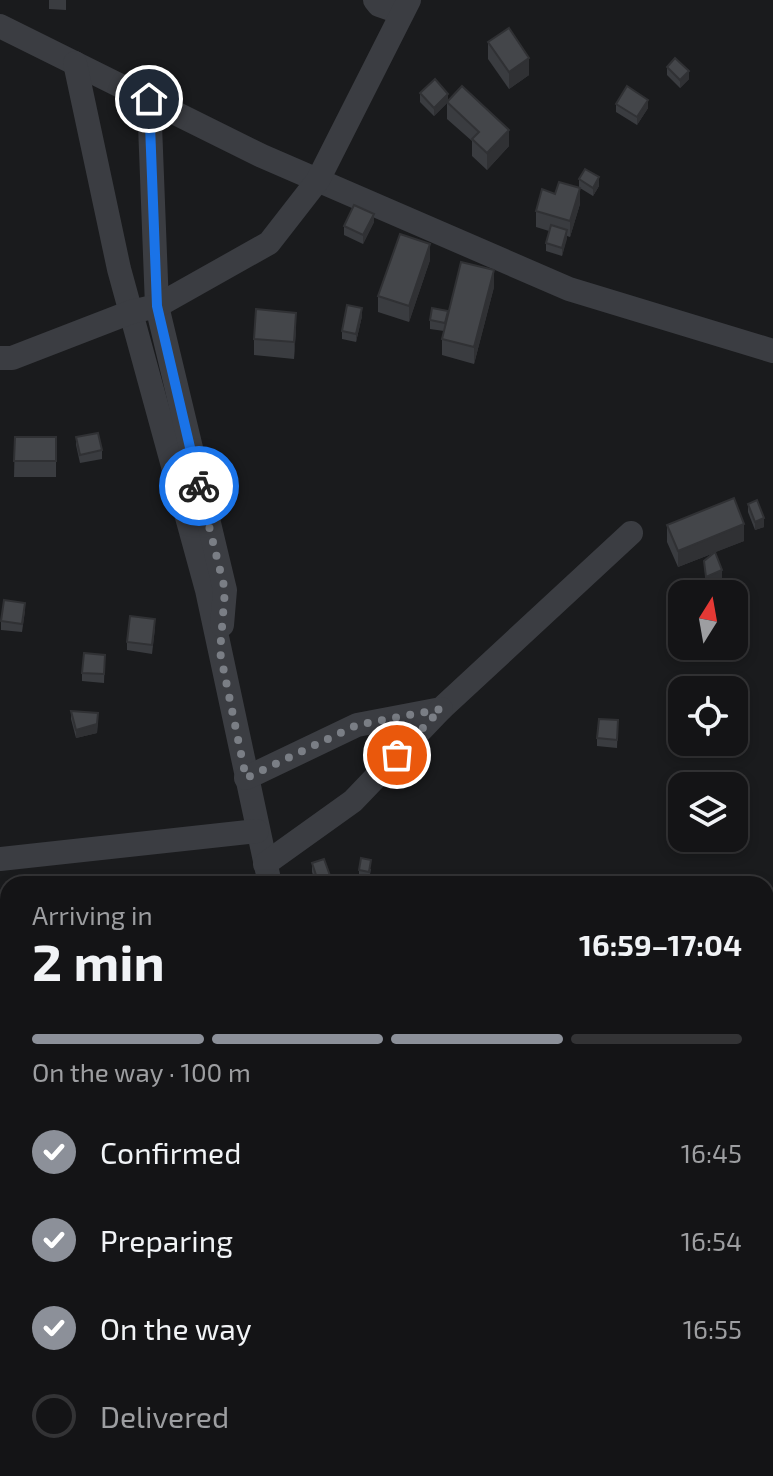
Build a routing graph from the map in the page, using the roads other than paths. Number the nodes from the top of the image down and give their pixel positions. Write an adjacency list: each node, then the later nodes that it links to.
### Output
1 (375, 0): 2 (street)
2 (406, 6): 6 (street)
3 (0, 26): 4 (street)
4 (75, 63): 5 (street); 8 (street)
5 (149, 99): 6 (street); 7 (street)
6 (318, 180): 7 (street); 9 (street)
7 (157, 306): 8 (street); 12 (street)
8 (131, 312): 10 (street); 12 (street)
9 (773, 351)
10 (0, 358)
11 (631, 533): 13 (street)
12 (220, 652): 14 (street)
13 (441, 709): 14 (street); 17 (street)
14 (246, 778): 15 (street)
15 (257, 831): 16 (street); 17 (street)
16 (0, 859)
17 (268, 874)

